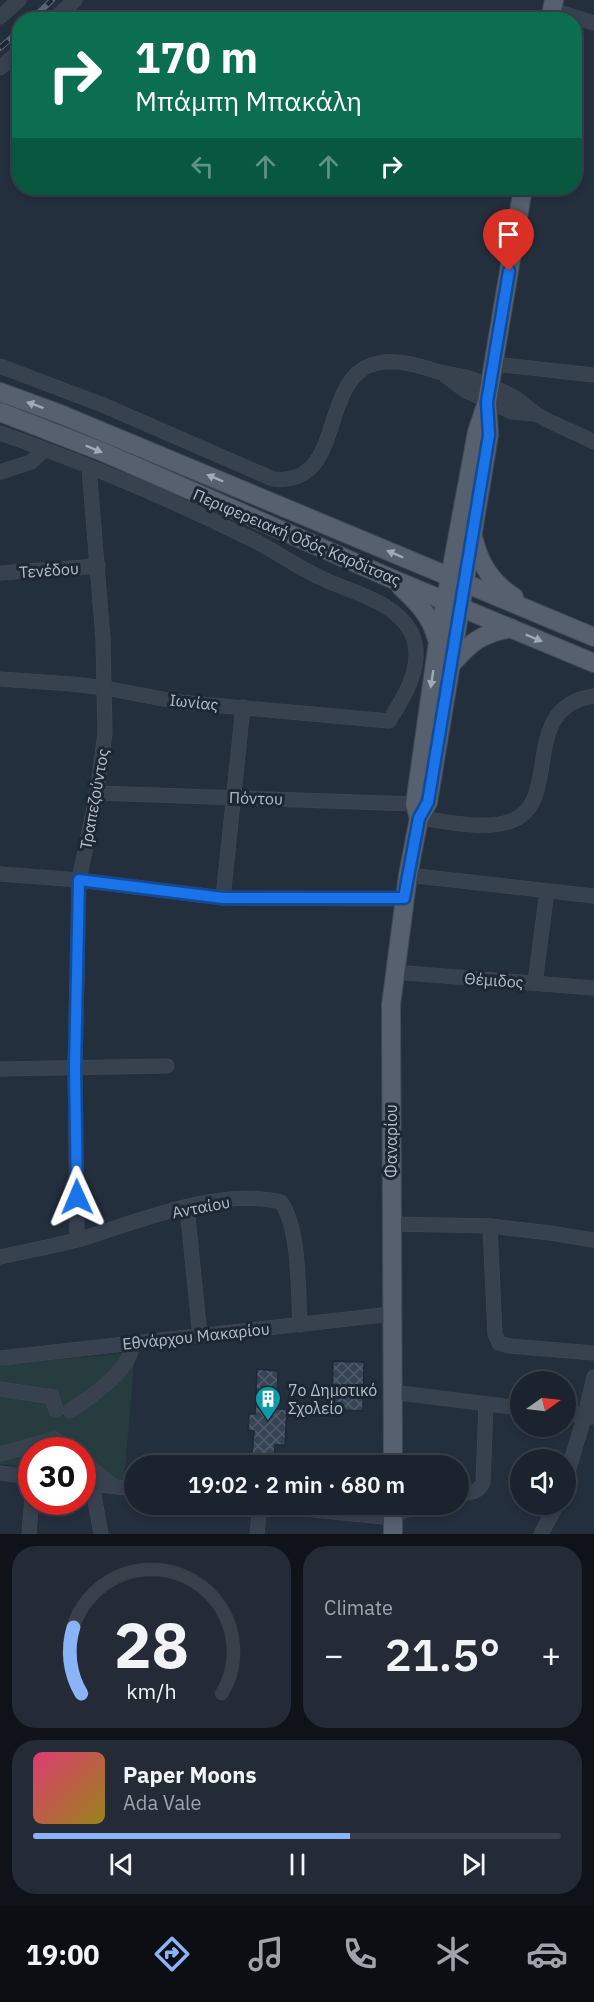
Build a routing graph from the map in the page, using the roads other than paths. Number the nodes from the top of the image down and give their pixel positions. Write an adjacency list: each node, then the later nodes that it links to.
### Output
1 (19, 0): 4 (street)
2 (75, 0): 3 (street)
3 (62, 12)
4 (0, 17)
5 (12, 58): 6 (street)
6 (0, 68)
7 (522, 195): 8 (main road, Φαναρίου)
8 (494, 364): 10 (street); 12 (main road, Φαναρίου)
9 (0, 366): 12 (street)
10 (594, 375)
11 (0, 392): 21 (main road, Περιφερειακή Οδός Καρδίτσας, one-way to 11)
12 (488, 394): 15 (street); 19 (main road, Φαναρίου)
13 (0, 412): 23 (main road, Περιφερειακή Οδός Καρδίτσας, one-way to 23)
14 (0, 433): 16 (street)
15 (594, 442)
16 (45, 449): 17 (street); 18 (street)
17 (89, 467): 20 (street, Τραπεζούντος); 35 (street, Ιωνίας)
18 (0, 472)
19 (466, 534): 21 (main road); 24 (main road, Φαναρίου); 26 (main road)
20 (98, 566): 22 (street, Τενέδου); 33 (street, Τραπεζούντος)
21 (426, 566): 24 (main road, Περιφερειακή Οδός Καρδίτσας)
22 (0, 573)
23 (390, 578): 25 (main road, Περιφερειακή Οδός Καρδίτσας); 29 (main road)
24 (457, 580): 25 (main road, Φαναρίου); 26 (main road, Περιφερειακή Οδός Καρδίτσας)
25 (453, 604): 27 (main road, Περιφερειακή Οδός Καρδίτσας); 29 (main road, Φαναρίου); 31 (main road, Φαναρίου)
26 (534, 612): 28 (main road, Περιφερειακή Οδός Καρδίτσας)
27 (512, 628): 30 (main road, Περιφερειακή Οδός Καρδίτσας, one-way to 30); 31 (main road)
28 (594, 637)
29 (438, 642): 38 (main road, Φαναρίου, one-way to 38)
30 (594, 663)
31 (450, 666): 38 (main road, Φαναρίου)
32 (0, 679): 33 (street, Ιωνίας)
33 (105, 688): 35 (street, Ιωνίας); 36 (street, Τραπεζούντος)
34 (594, 696): 38 (street, Πόντου)
35 (243, 707): 37 (street)
36 (97, 793): 37 (street, Πόντου); 41 (street, Τραπεζούντος)
37 (234, 798): 38 (street, Πόντου); 44 (street)
38 (417, 811): 40 (main road, Φαναρίου)
39 (0, 874): 41 (street)
40 (408, 875): 42 (street); 45 (main road, Φαναρίου)
41 (79, 880): 44 (street); 51 (street, Τραπεζούντος)
42 (547, 891): 43 (street); 47 (street)
43 (594, 896)
44 (223, 898): 45 (street)
45 (404, 898): 46 (main road, Φαναρίου)
46 (394, 972): 47 (street, Θέμιδος); 53 (main road, Φαναρίου)
47 (535, 983): 48 (street, Θέμιδος)
48 (594, 988)
49 (167, 1066): 51 (street)
50 (0, 1068): 51 (street)
51 (75, 1068): 55 (street, Τραπεζούντος)
52 (187, 1207): 55 (street, Ανταίου); 59 (street, Ανταίου); 60 (street)
53 (392, 1224): 54 (street); 58 (main road, Φαναρίου)
54 (490, 1226): 56 (street); 62 (street)
55 (77, 1240): 57 (street, Ανταίου)
56 (594, 1240)
57 (0, 1257)
58 (392, 1314): 59 (street, Εθνάρχου Μακαρίου); 66 (main road, Φαναρίου)
59 (300, 1324): 60 (street, Εθνάρχου Μακαρίου)
60 (200, 1336): 61 (street, Εθνάρχου Μακαρίου)
61 (132, 1343): 63 (street, Εθνάρχου Μακαρίου); 65 (street)
62 (594, 1353)
63 (0, 1358)
64 (594, 1377): 69 (street)
65 (0, 1389)
66 (392, 1392): 67 (street); 73 (main road, Φαναρίου)
67 (486, 1404): 68 (street); 80 (street)
68 (510, 1407)
69 (590, 1417): 71 (street)
70 (18, 1449): 72 (street)
71 (576, 1453)
72 (0, 1454)
73 (393, 1455)
74 (96, 1472): 78 (street)
75 (0, 1473): 76 (street)
76 (18, 1476)
77 (96, 1484): 78 (street)
78 (113, 1486): 79 (street)
79 (124, 1488)
80 (469, 1493)
81 (96, 1508): 87 (street)
82 (31, 1515): 88 (street)
83 (259, 1515): 89 (street)
84 (355, 1515): 86 (street)
85 (551, 1515): 90 (street)
86 (393, 1519)
87 (105, 1532)
88 (29, 1534)
89 (257, 1534)
90 (541, 1534)

